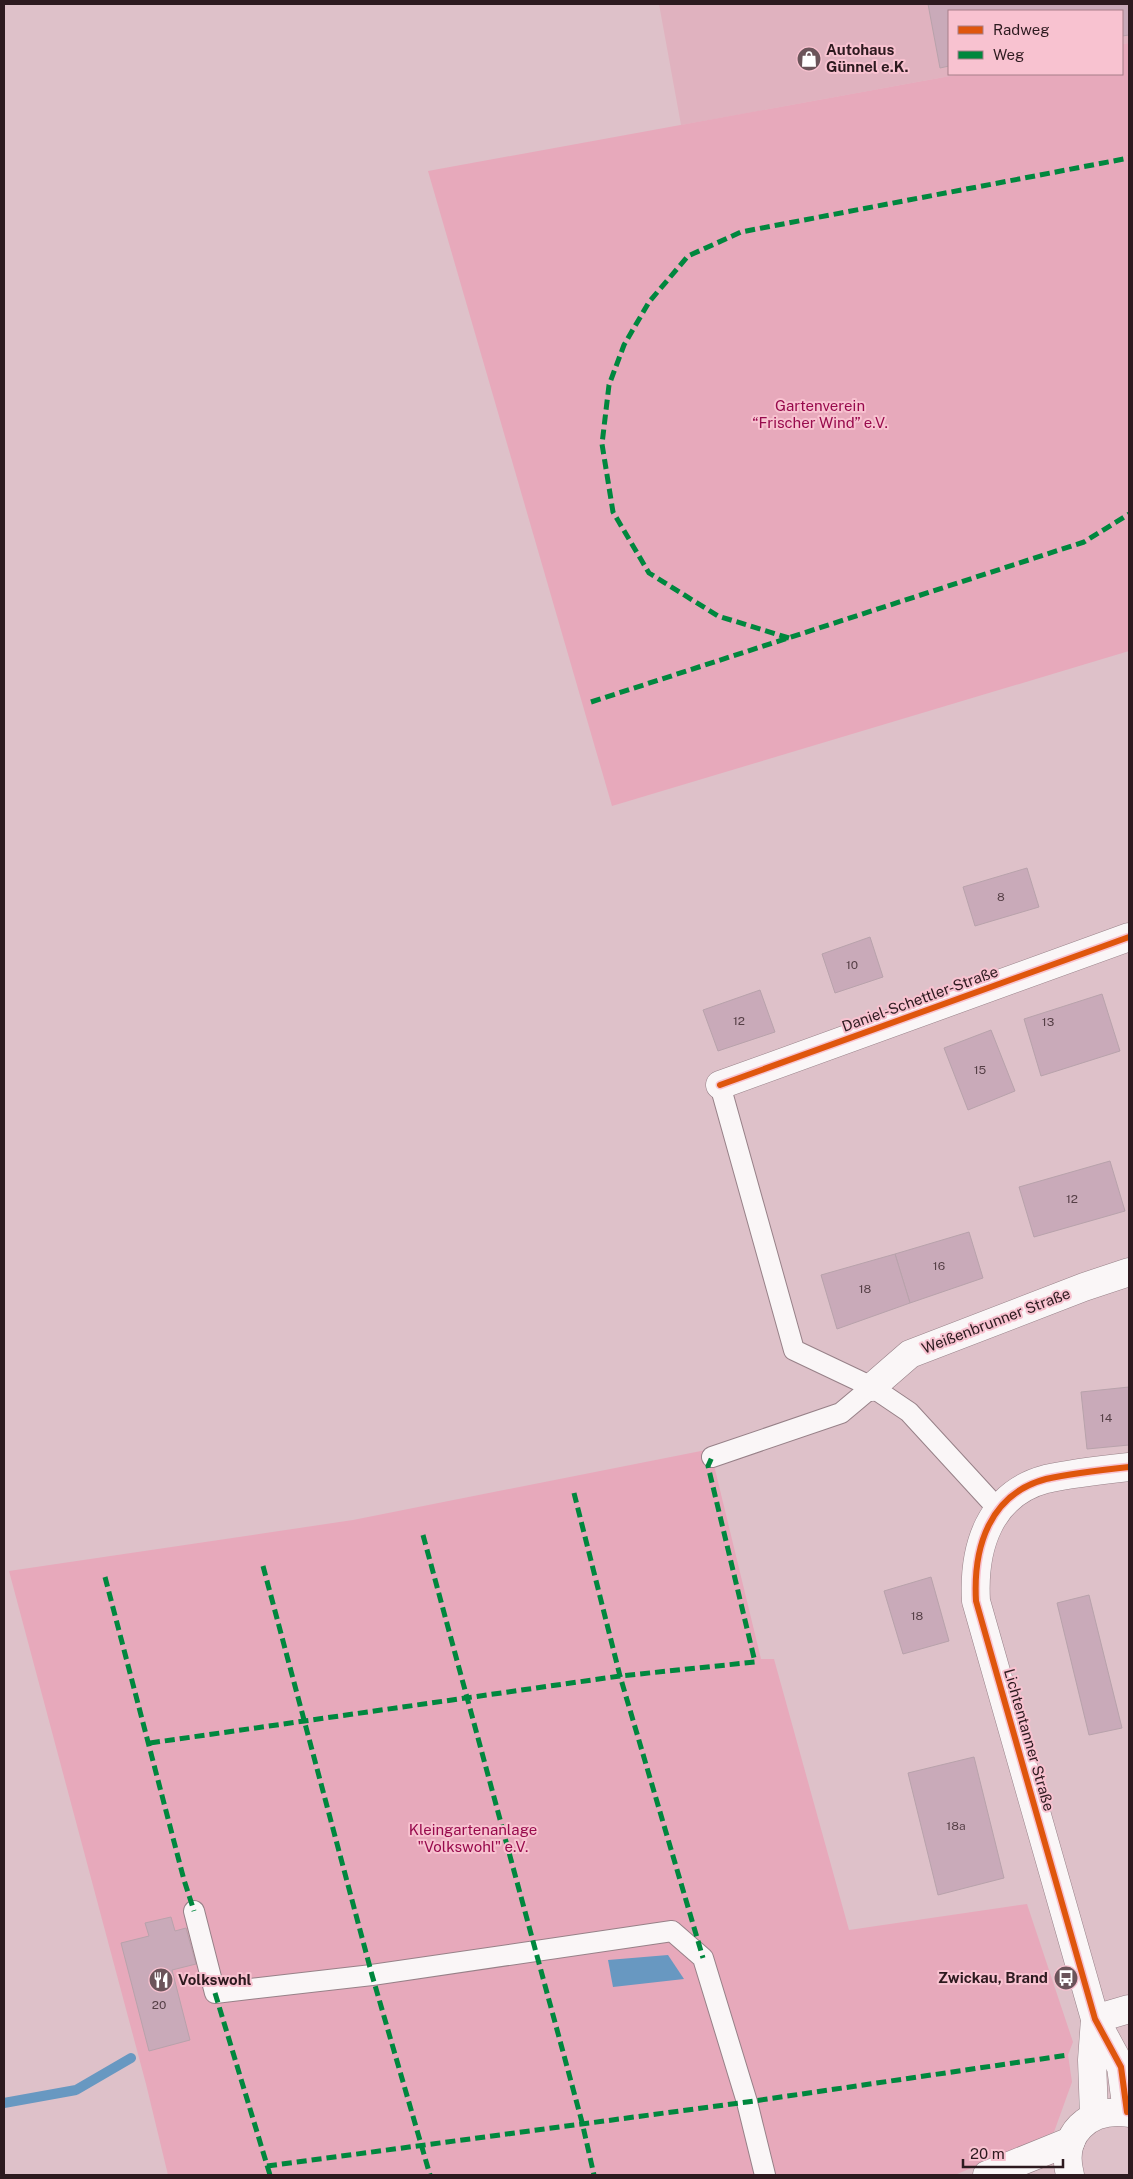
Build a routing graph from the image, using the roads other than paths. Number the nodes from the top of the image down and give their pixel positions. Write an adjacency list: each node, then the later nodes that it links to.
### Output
1 (1129, 937): 2 (street, Daniel-Schettler-Straße)
2 (720, 1085): 4 (lane)
3 (1129, 1272): 4 (street, Weißenbrunner Straße)
4 (872, 1387): 5 (lane); 7 (lane)
5 (712, 1457)
6 (1129, 1467): 7 (street, Lichtentanner Straße)
7 (998, 1509): 10 (street, Lichtentanner Straße)
8 (194, 1911): 14 (lane)
9 (1129, 2009): 10 (street)
10 (1095, 2019): 11 (street, Lichtentanner Straße); 12 (street, Lichtentanner Straße)
11 (1128, 2112): 12 (street, Lichtentanner Straße)
12 (1094, 2115): 13 (street)
13 (1070, 2141): 15 (street); 16 (street)
14 (765, 2175)
15 (987, 2175)
16 (1070, 2175)

